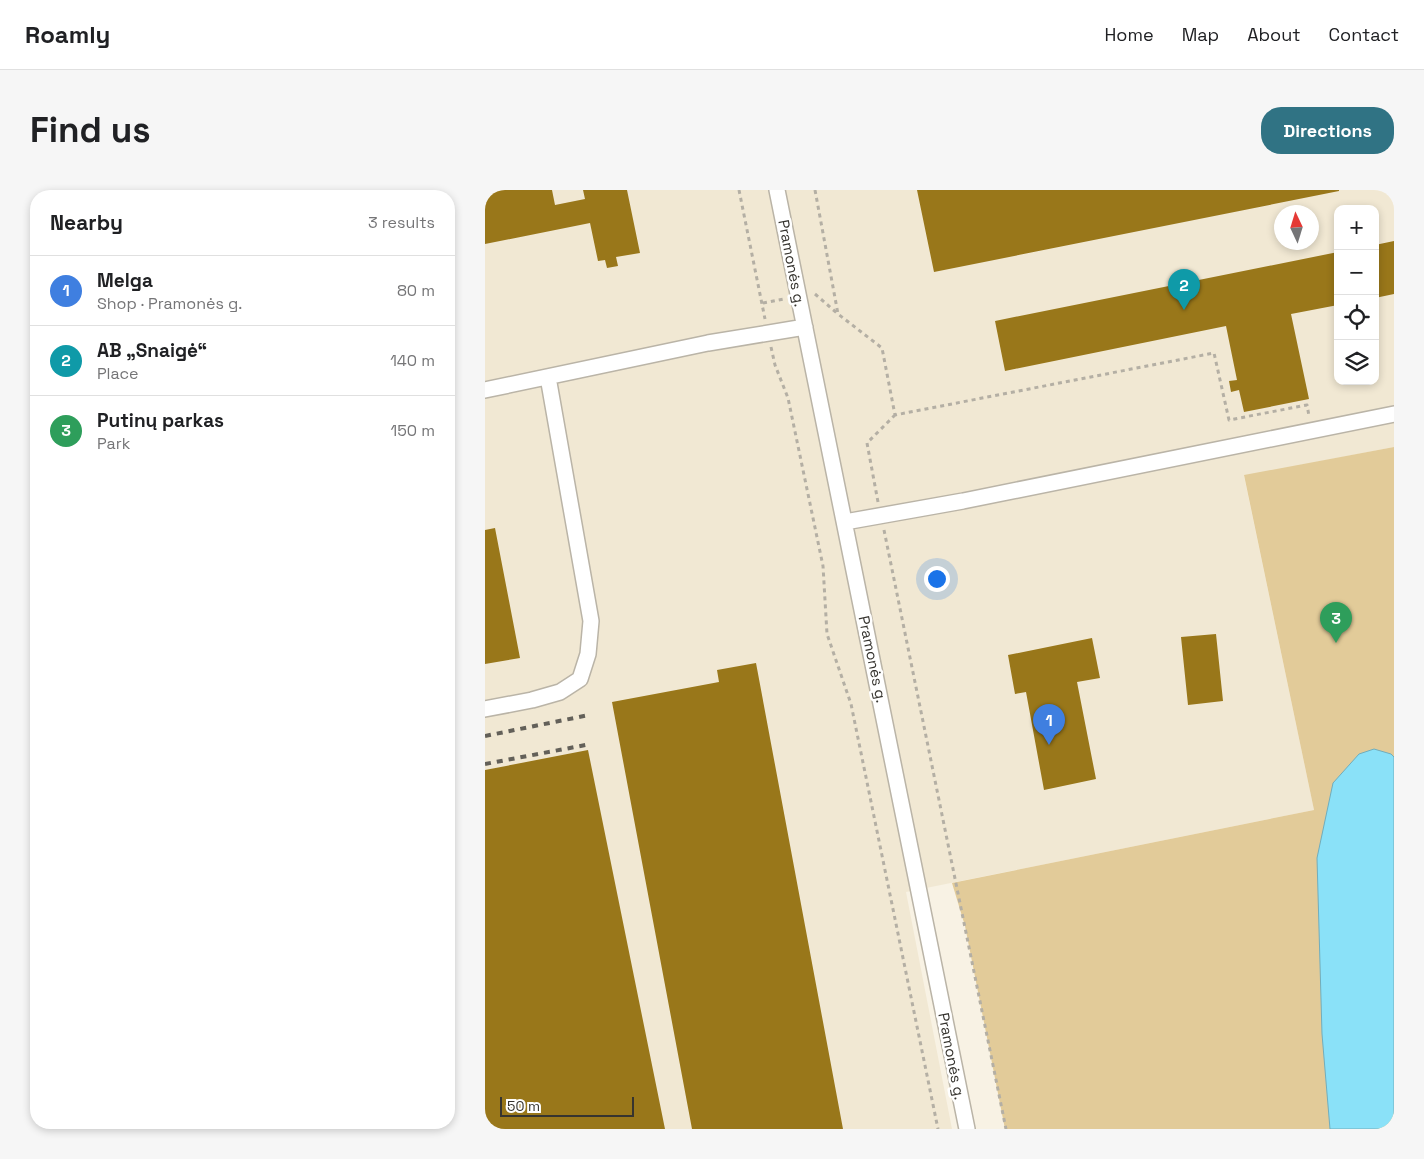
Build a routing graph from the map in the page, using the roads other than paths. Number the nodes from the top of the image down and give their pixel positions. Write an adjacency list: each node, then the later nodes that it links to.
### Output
1 (777, 190): 2 (street, Pramonės g.)
2 (805, 328): 3 (street); 6 (street, Pramonės g.)
3 (549, 377): 4 (street); 7 (street)
4 (485, 390)
5 (1394, 414): 6 (street)
6 (845, 522): 8 (street, Pramonės g.)
7 (485, 709)
8 (967, 1129)

